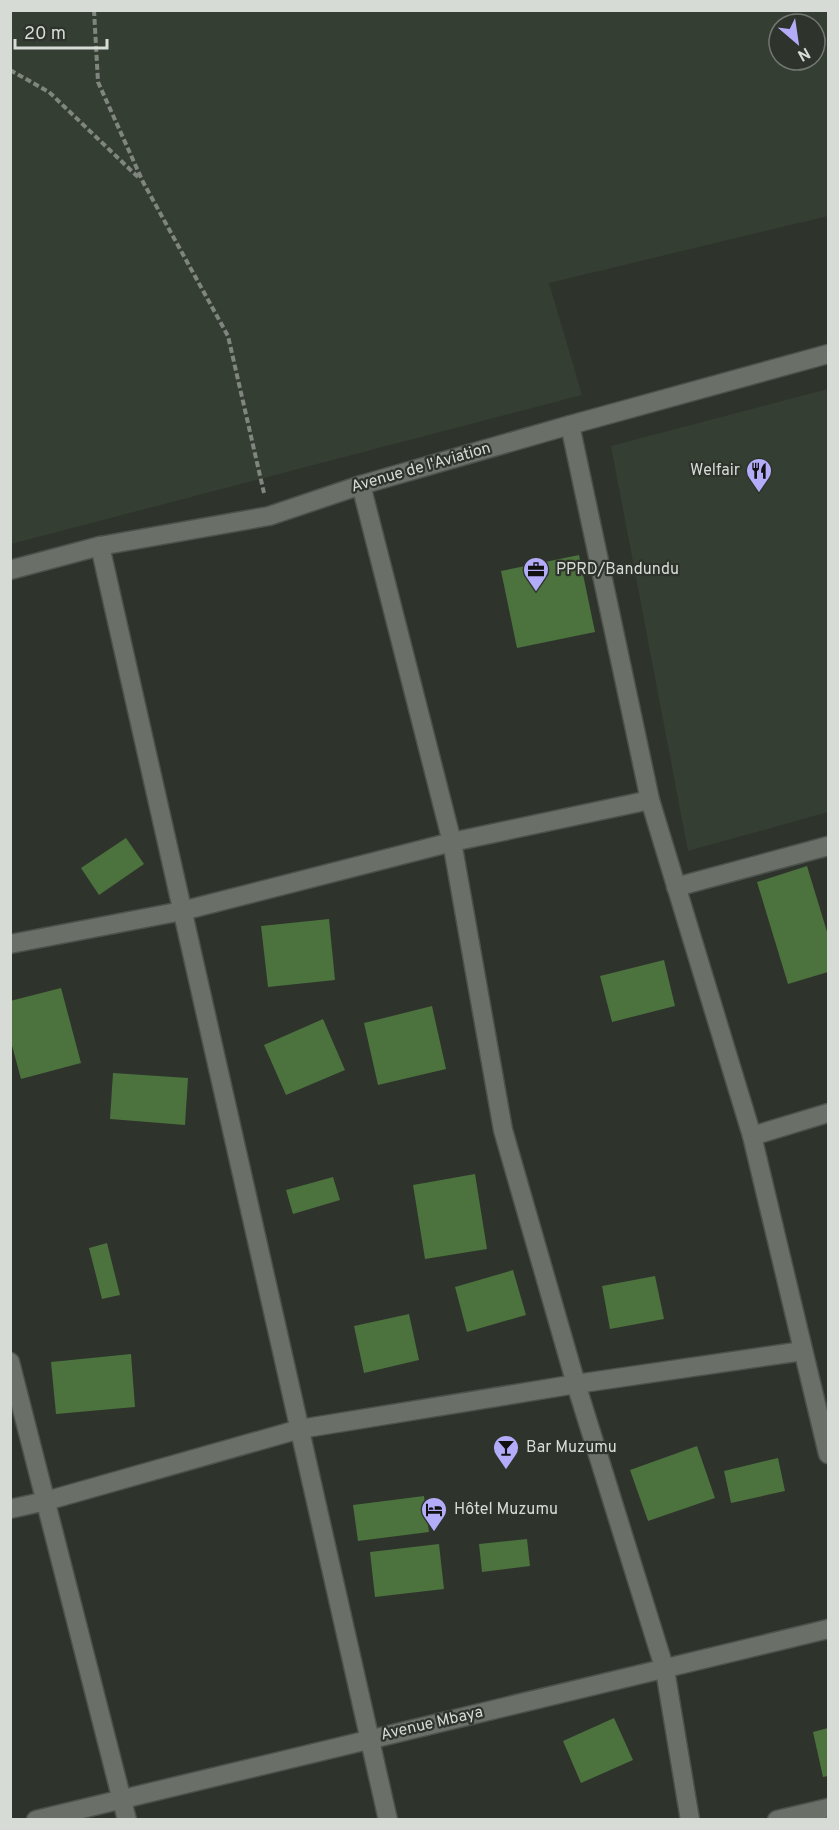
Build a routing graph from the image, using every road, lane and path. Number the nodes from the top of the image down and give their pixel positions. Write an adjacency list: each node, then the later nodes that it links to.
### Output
1 (94, 10): 3 (path)
2 (10, 70): 3 (path)
3 (143, 182): 7 (path)
4 (828, 354): 5 (street, Avenue de l'Aviation)
5 (570, 425): 6 (street, Avenue de l'Aviation); 10 (street)
6 (361, 485): 7 (street, Avenue de l'Aviation); 11 (street)
7 (269, 516): 8 (street, Avenue de l'Aviation)
8 (100, 546): 9 (street, Avenue de l'Aviation); 14 (street)
9 (10, 570)
10 (650, 800): 11 (street); 13 (street)
11 (452, 842): 14 (street); 20 (street)
12 (828, 846): 13 (street)
13 (676, 887): 17 (street)
14 (182, 911): 15 (street); 22 (street)
15 (10, 944)
16 (828, 1113): 17 (street)
17 (752, 1136): 18 (street)
18 (803, 1351): 20 (street); 21 (street)
19 (10, 1362): 24 (street)
20 (576, 1384): 22 (street); 27 (street)
21 (823, 1414): 23 (street)
22 (300, 1429): 24 (street); 28 (street)
23 (828, 1454)
24 (46, 1501): 25 (street); 29 (street)
25 (10, 1509)
26 (828, 1629): 27 (street, Avenue Mbaya)
27 (665, 1670): 28 (street, Avenue Mbaya); 35 (street)
28 (371, 1738): 29 (street, Avenue Mbaya); 34 (street)
29 (122, 1798): 32 (street, Avenue Mbaya); 33 (street)
30 (828, 1808): 31 (street)
31 (796, 1817): 36 (street)
32 (36, 1820)
33 (127, 1820)
34 (388, 1820)
35 (690, 1820)
36 (777, 1820)

